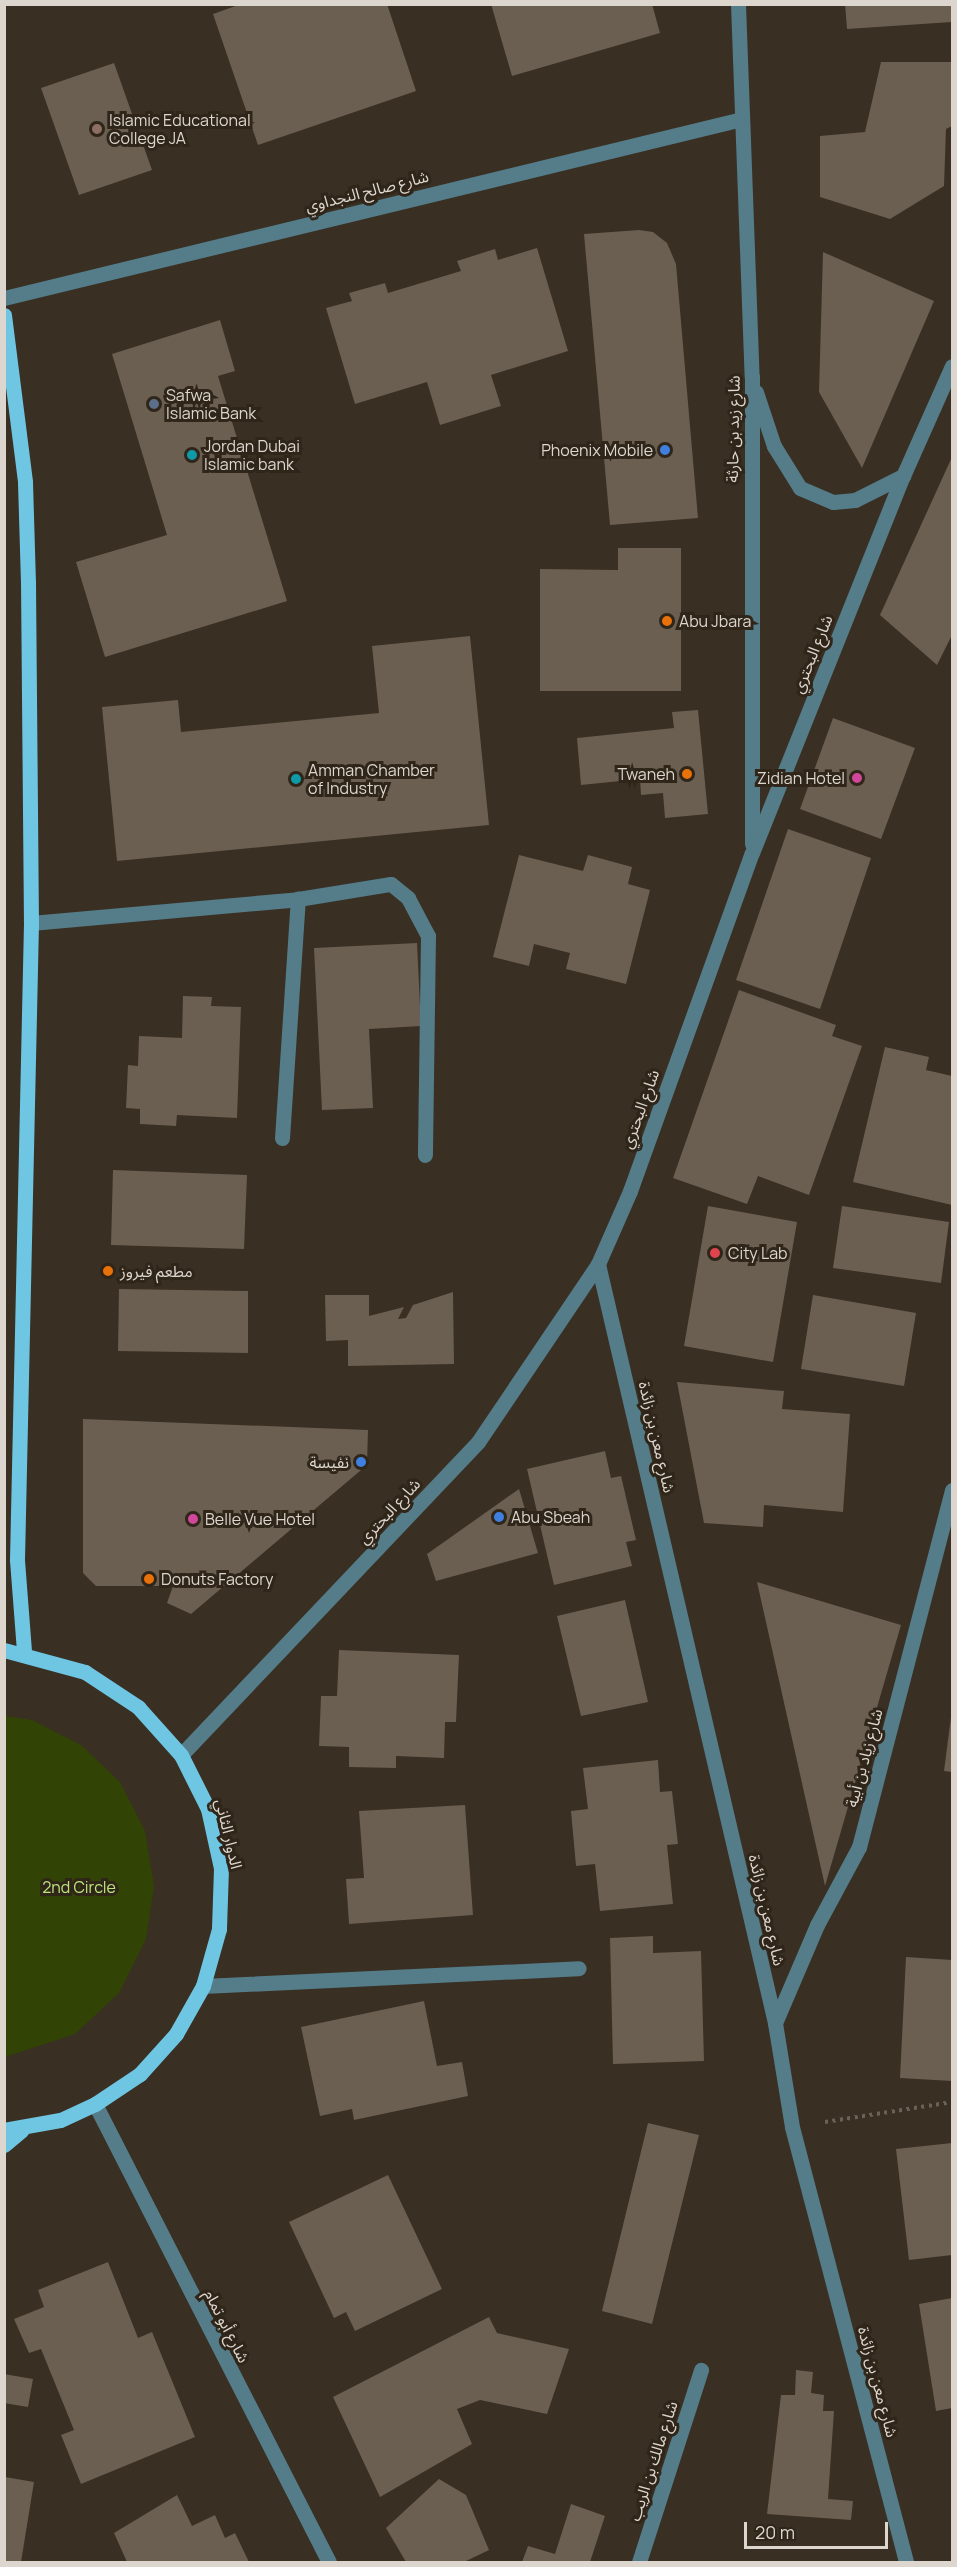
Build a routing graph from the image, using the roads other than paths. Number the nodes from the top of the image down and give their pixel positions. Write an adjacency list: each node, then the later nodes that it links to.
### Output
1 (738, 4): 2 (street, شارع زيد بن حارثة)
2 (738, 120): 3 (street, شارع صالح النجداوي); 6 (street, شارع زيد بن حارثة)
3 (4, 298)
4 (4, 315): 10 (main road)
5 (952, 366): 7 (street, شارع البحتري)
6 (752, 377): 7 (street); 8 (street, شارع زيد بن حارثة)
7 (903, 476): 8 (street, شارع البحتري)
8 (752, 853): 13 (street, شارع البحتري)
9 (298, 899): 10 (street); 11 (street); 12 (street)
10 (31, 923): 16 (main road)
11 (282, 1138)
12 (425, 1155)
13 (598, 1264): 17 (street, شارع البحتري); 20 (street, شارع معن بن زائدة)
14 (952, 1490): 20 (street, شارع زياد بن أبية)
15 (4, 1650): 16 (main road, الدوار الثاني)
16 (24, 1652): 17 (main road, الدوار الثاني)
17 (181, 1755): 19 (main road, الدوار الثاني)
18 (579, 1968): 19 (street)
19 (203, 1986): 21 (main road, الدوار الثاني)
20 (775, 2023): 28 (street, شارع معن بن زائدة)
21 (95, 2104): 23 (main road, الدوار الثاني); 26 (street, شارع أبو تمام)
22 (4, 2130): 23 (main road, الدوار الثاني)
23 (22, 2130): 24 (main road)
24 (4, 2145)
25 (701, 2370): 27 (street, شارع مالك بن الريب)
26 (329, 2562)
27 (639, 2562)
28 (906, 2562)

